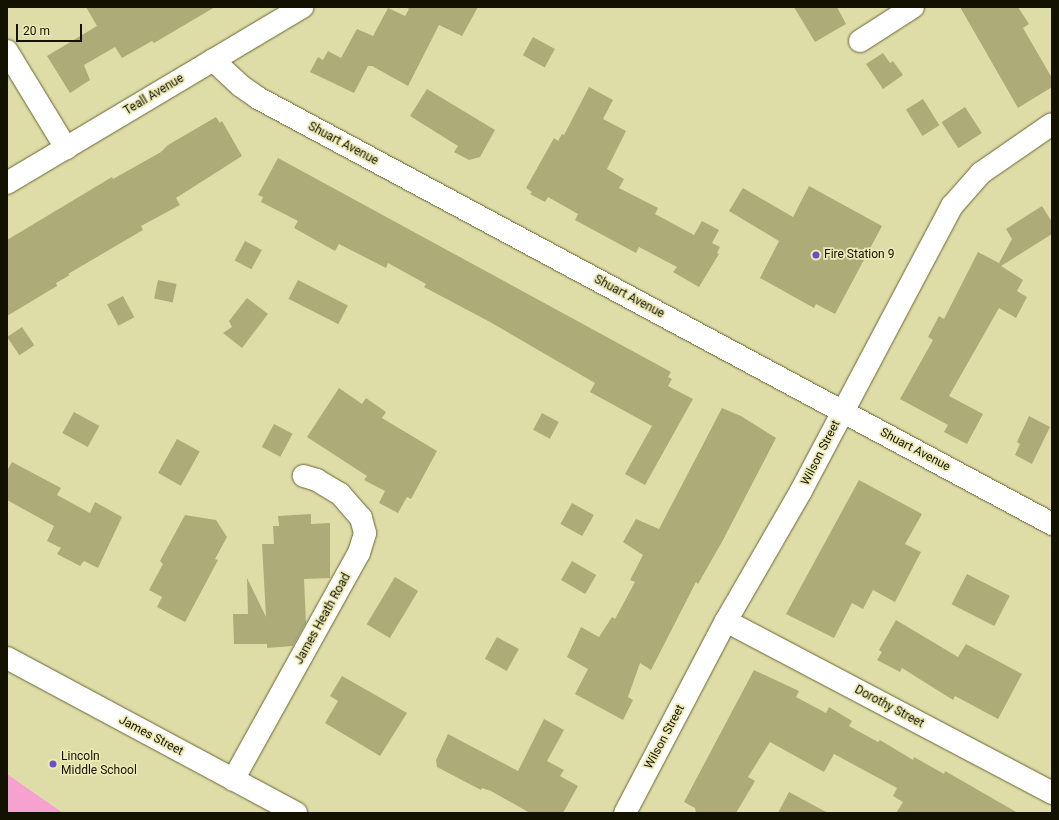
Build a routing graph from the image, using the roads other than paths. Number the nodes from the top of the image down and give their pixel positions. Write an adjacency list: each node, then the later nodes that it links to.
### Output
1 (302, 7): 5 (street, Teall Avenue)
2 (913, 7): 3 (street)
3 (860, 41)
4 (7, 51): 7 (street)
5 (213, 60): 7 (street, Teall Avenue); 9 (street, Shuart Avenue)
6 (1052, 124): 9 (street, Wilson Street)
7 (66, 148): 8 (street, Teall Avenue)
8 (7, 183)
9 (843, 411): 11 (street, Shuart Avenue); 12 (street, Wilson Street)
10 (304, 476): 14 (street, James Heath Road)
11 (1052, 524)
12 (726, 621): 15 (street, Dorothy Street); 17 (street, Wilson Street)
13 (7, 658): 14 (street, James Street)
14 (233, 780): 16 (street, James Street)
15 (1052, 793)
16 (296, 813)
17 (625, 813)

